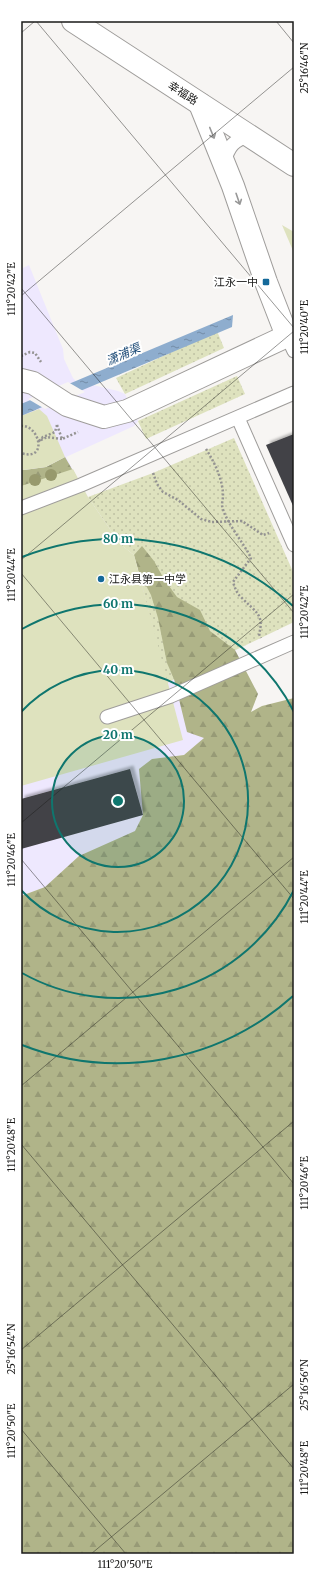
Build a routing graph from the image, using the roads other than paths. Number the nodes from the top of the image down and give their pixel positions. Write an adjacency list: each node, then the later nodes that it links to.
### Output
1 (73, 21): 2 (main road, 幸福路)
2 (200, 104): 3 (main road, 幸福路); 4 (main road, one-way to 4)
3 (250, 136): 4 (lane); 5 (main road, 幸福路)
4 (224, 162): 6 (main road, one-way to 6)
5 (294, 165)
6 (292, 340): 7 (main road)
7 (27, 382)
8 (294, 393): 9 (lane)
9 (238, 418): 10 (lane); 11 (lane)
10 (21, 508)
11 (294, 545)
12 (294, 642): 13 (lane)
13 (107, 717)

